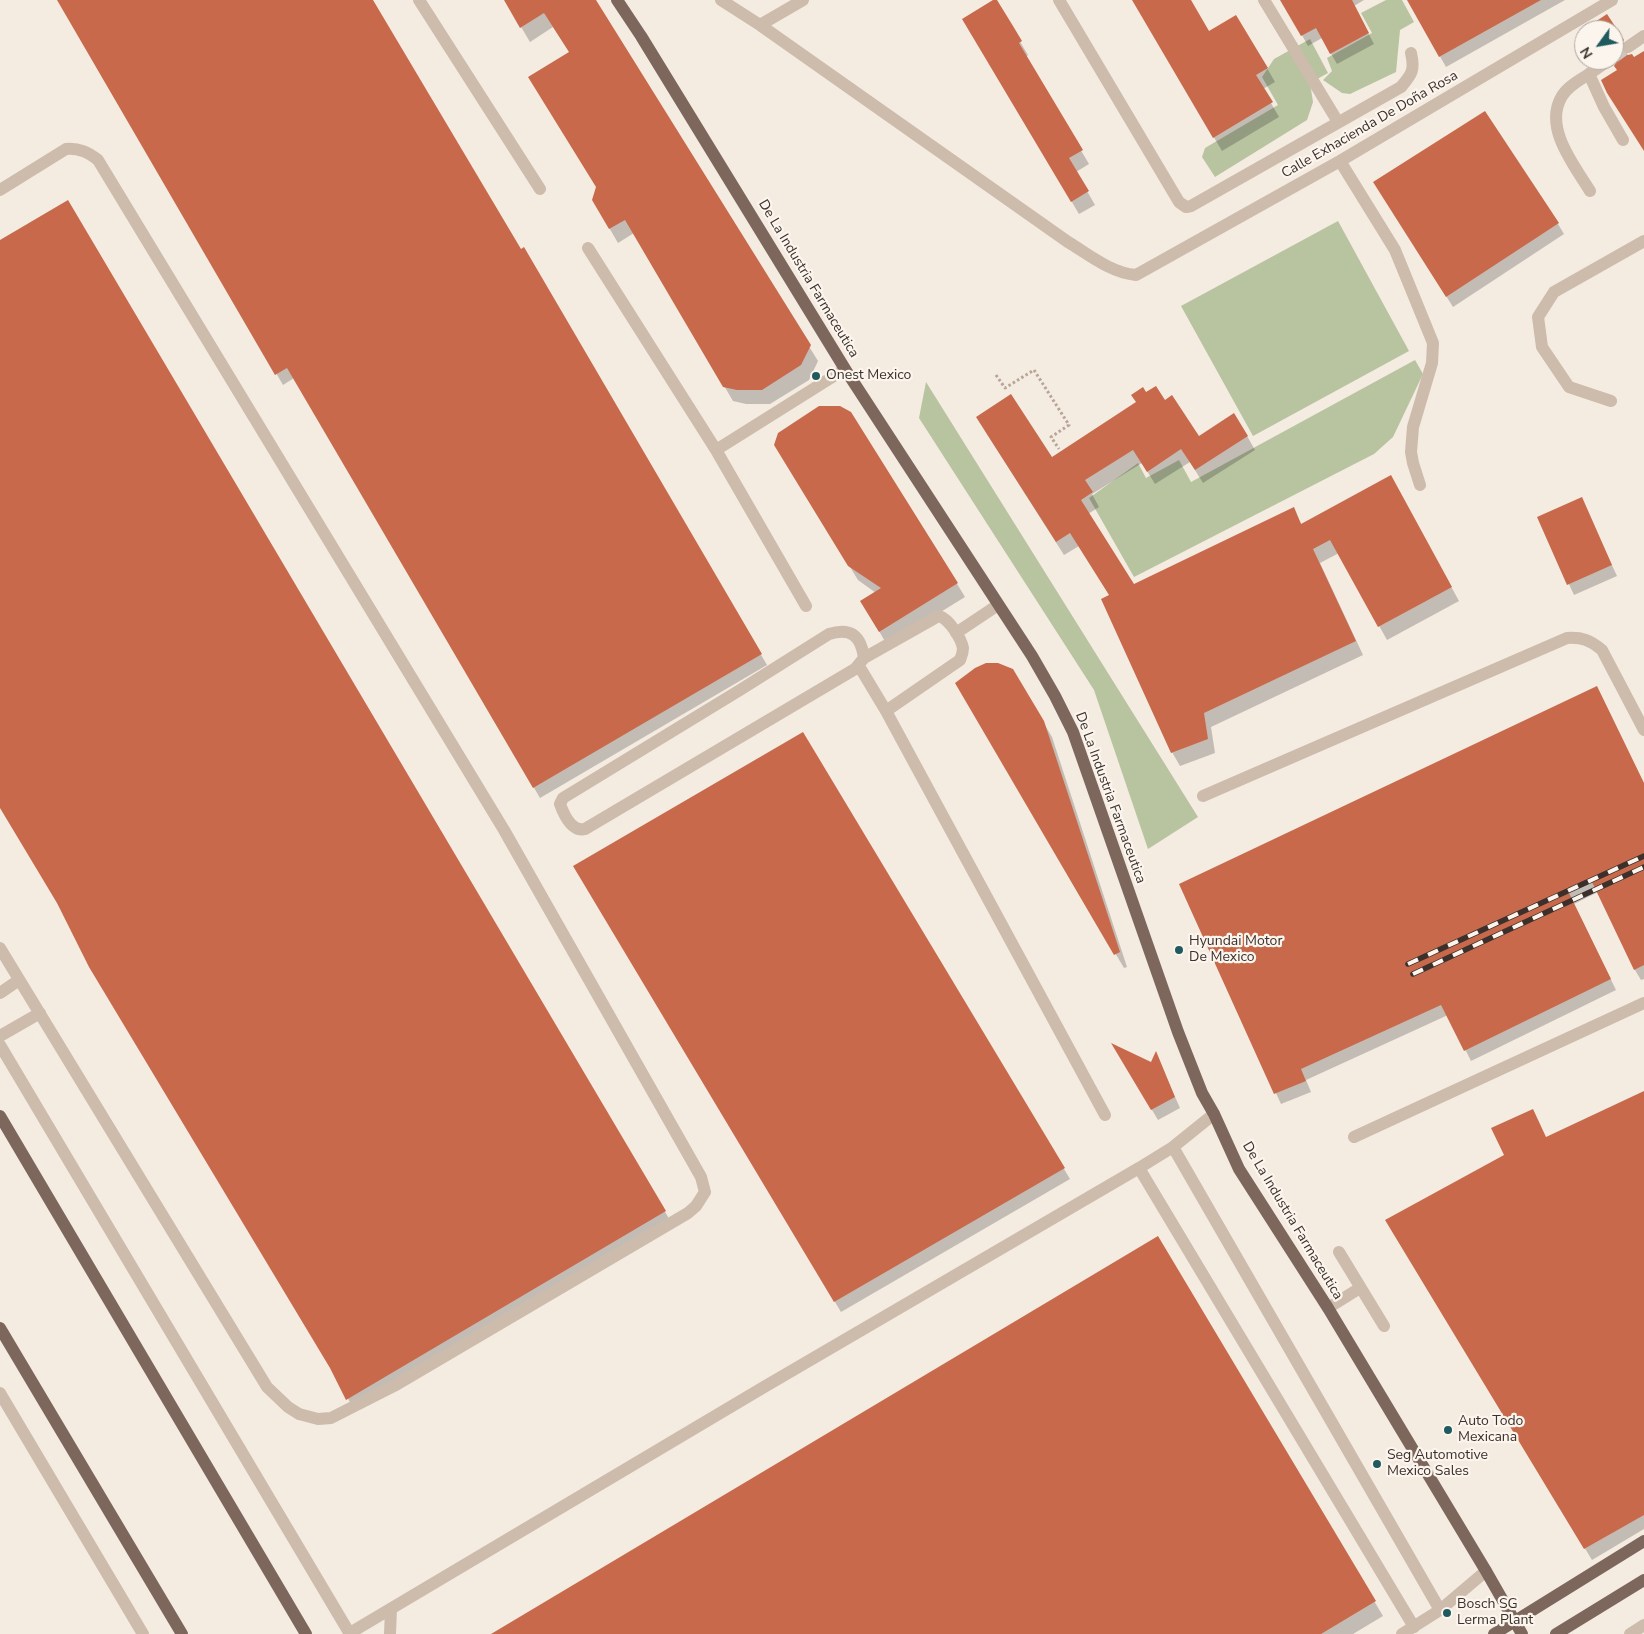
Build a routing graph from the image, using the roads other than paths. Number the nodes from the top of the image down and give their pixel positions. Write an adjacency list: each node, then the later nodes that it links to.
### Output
1 (419, 0): 17 (street)
2 (616, 0): 22 (main road, De La Industria Farmaceutica)
3 (721, 0): 8 (street)
4 (804, 0): 8 (street)
5 (1059, 0): 14 (street)
6 (1264, 0): 14 (street)
7 (1612, 0): 16 (street, Calle Exhacienda De Doña Rosa)
8 (760, 25): 16 (street, Calle Exhacienda De Doña Rosa)
9 (1644, 36): 10 (street)
10 (1628, 47)
11 (1411, 53): 14 (street)
12 (1595, 70): 13 (street)
13 (1589, 74): 15 (street); 19 (street)
14 (1338, 122)
15 (1623, 140)
16 (1340, 161): 25 (street)
17 (540, 189)
18 (0, 190): 37 (street)
19 (1590, 192)
20 (1644, 241): 23 (street)
21 (588, 248): 24 (street)
22 (845, 369): 24 (street); 26 (main road, De La Industria Farmaceutica)
23 (1611, 400)
24 (716, 450): 27 (street)
25 (1420, 485)
26 (998, 605): 28 (street); 40 (main road, De La Industria Farmaceutica)
27 (806, 606)
28 (956, 633): 29 (street); 30 (street)
29 (862, 662): 29 (street); 30 (street)
30 (886, 711): 41 (street)
31 (1644, 730): 32 (street)
32 (1203, 796)
33 (0, 948): 34 (street)
34 (19, 980): 35 (street); 37 (street)
35 (0, 993)
36 (1644, 1003): 43 (street)
37 (40, 1013): 38 (street)
38 (0, 1036)
39 (0, 1045): 63 (street)
40 (1214, 1114): 44 (street); 48 (main road, De La Industria Farmaceutica)
41 (1105, 1115)
42 (0, 1116): 62 (main road)
43 (1354, 1137)
44 (1173, 1147): 45 (street); 56 (street)
45 (1139, 1168): 55 (street); 59 (street)
46 (1339, 1252): 47 (street)
47 (1360, 1288): 48 (street); 49 (street)
48 (1328, 1308): 53 (main road, De La Industria Farmaceutica)
49 (1384, 1326)
50 (0, 1328): 61 (main road)
51 (0, 1393): 60 (street)
52 (1644, 1541): 57 (main road)
53 (1486, 1571): 56 (street); 57 (main road, De La Industria Farmaceutica)
54 (1644, 1580): 68 (main road)
55 (391, 1609): 63 (street); 64 (street)
56 (1440, 1610): 59 (street)
57 (1516, 1622): 66 (main road); 67 (main road, De La Industria Farmaceutica)
58 (1644, 1626): 69 (street)
59 (1414, 1627): 65 (street)
60 (143, 1634)
61 (182, 1634)
62 (306, 1634)
63 (350, 1634)
64 (390, 1634)
65 (1402, 1634)
66 (1494, 1634)
67 (1522, 1634)
68 (1556, 1634)
69 (1630, 1634)

